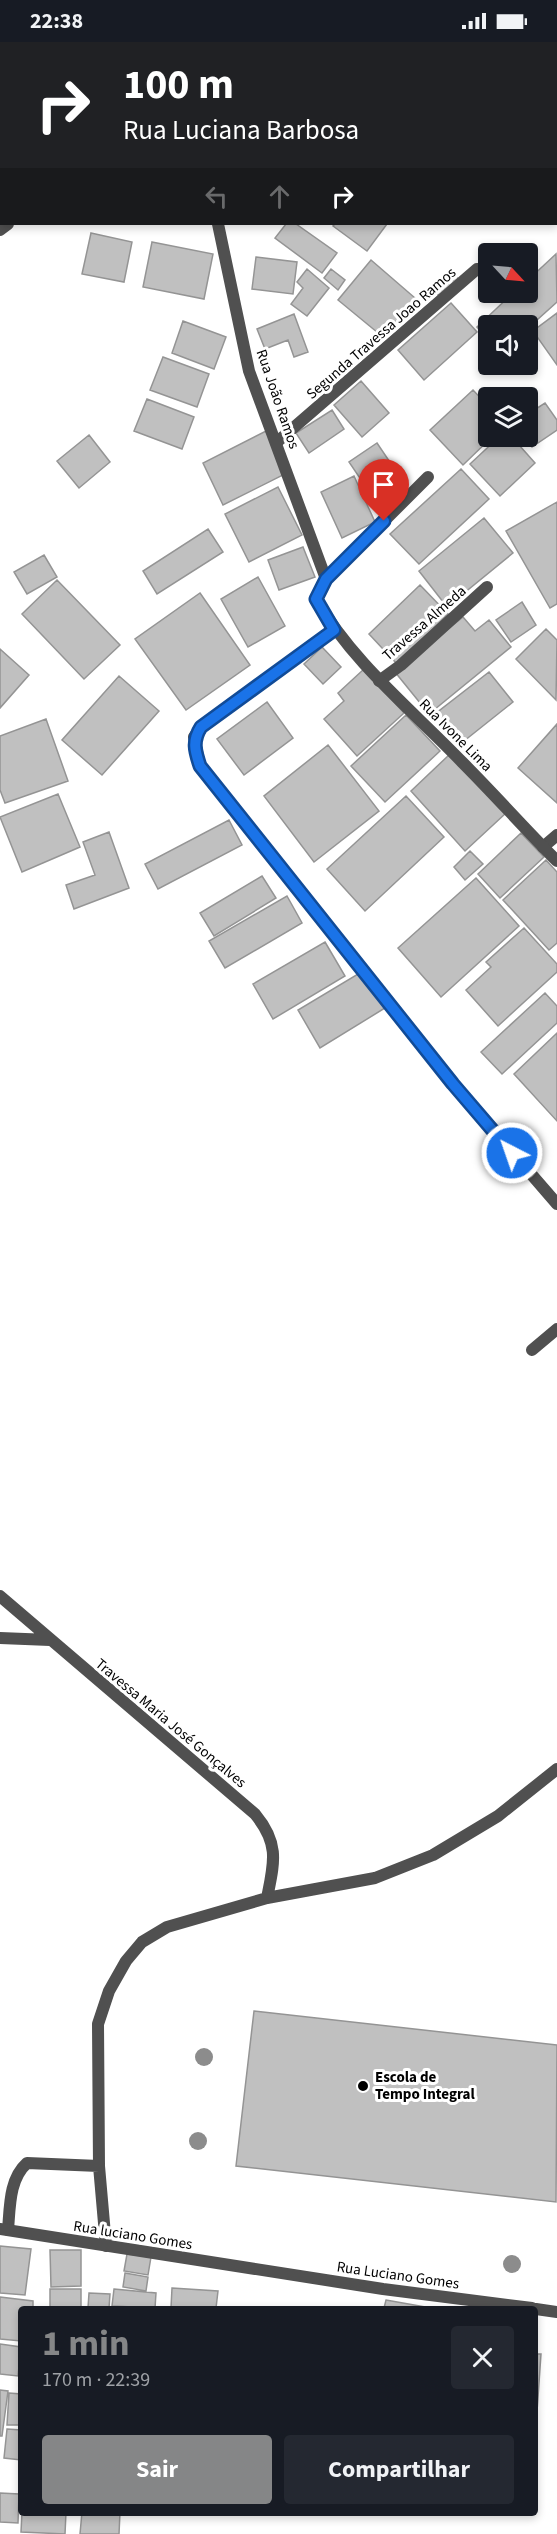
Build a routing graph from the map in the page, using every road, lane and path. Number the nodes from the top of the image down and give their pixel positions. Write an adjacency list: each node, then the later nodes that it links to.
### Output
1 (219, 225): 3 (street, Rua João Ramos)
2 (477, 269): 3 (street, Segunda Travessa Joao Ramos)
3 (277, 442): 5 (street, Rua João Ramos)
4 (428, 477): 5 (street)
5 (326, 579): 7 (street, Rua Ivone Lima)
6 (487, 587): 8 (street, Travessa Almeda)
7 (334, 630): 8 (street, Rua Ivone Lima); 12 (street)
8 (379, 681): 10 (street, Rua Ivone Lima)
9 (557, 835): 10 (street)
10 (543, 847): 11 (street, Rua Ivone Lima)
11 (557, 861)
12 (557, 1204)
13 (557, 1329): 14 (street)
14 (532, 1350)
15 (0, 1596): 17 (street, Travessa Maria José Gonçalves)
16 (0, 1638): 17 (street)
17 (50, 1640): 19 (street, Travessa Maria José Gonçalves)
18 (557, 1769): 19 (street)
19 (267, 1898): 20 (street)
20 (99, 2166): 21 (street); 22 (street)
21 (4, 2229): 22 (street, Rua luciano Gomes)
22 (106, 2246): 23 (street, Rua luciano Gomes)
23 (261, 2270): 24 (street, Rua Luciano Gomes)
24 (513, 2306)
25 (538, 2310): 26 (street, Rua Luciano Gomes)
26 (557, 2312)

